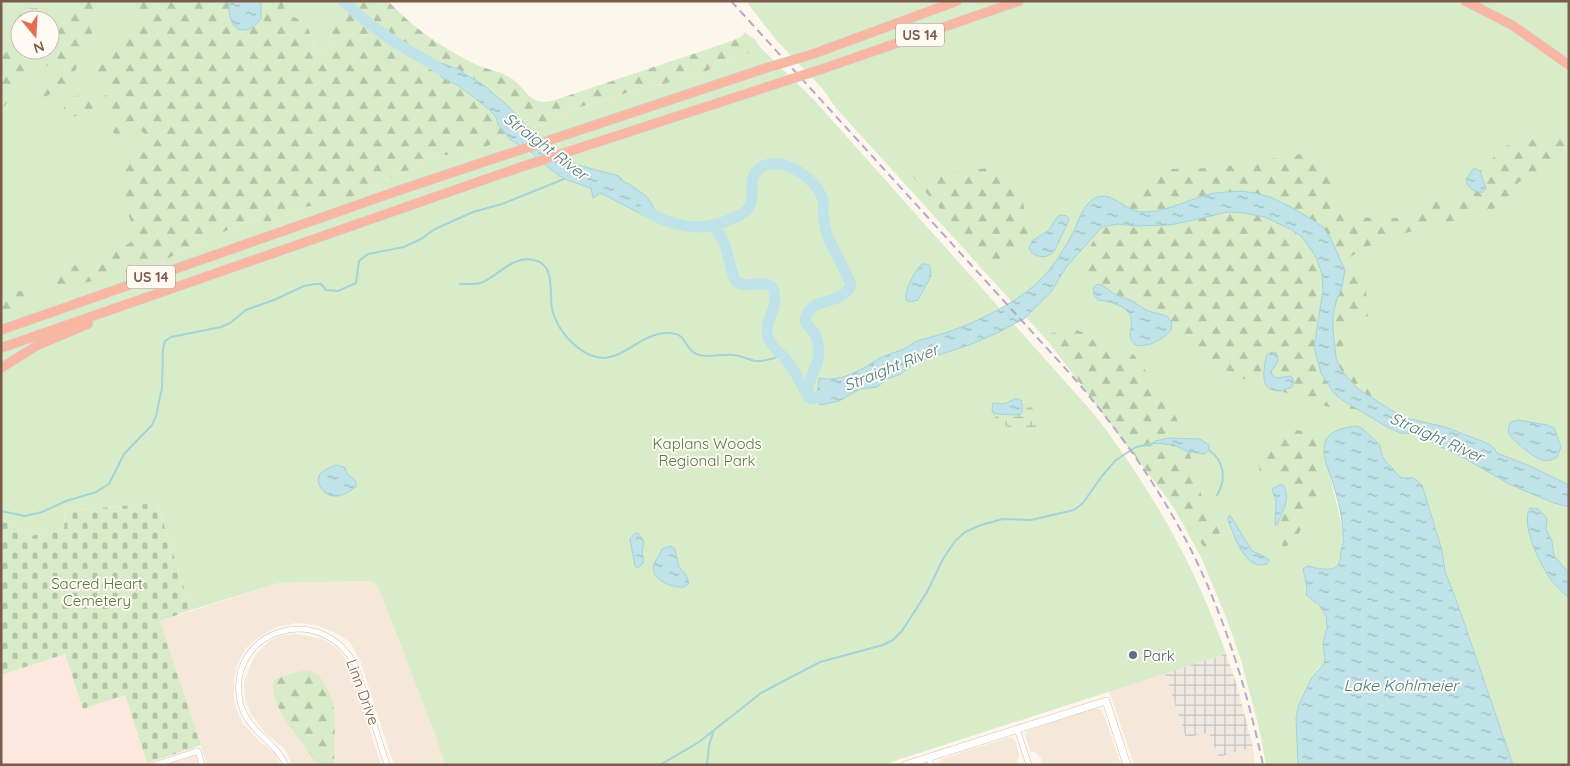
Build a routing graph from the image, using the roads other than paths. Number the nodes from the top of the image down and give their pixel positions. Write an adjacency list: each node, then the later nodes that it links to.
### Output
1 (958, 1): 8 (highway, US 14, bridge)
2 (1019, 1): 5 (highway, US 14)
3 (1026, 1): 5 (highway)
4 (1465, 1): 6 (highway)
5 (1000, 8): 7 (highway, US 14, bridge)
6 (1569, 66)
7 (195, 281): 9 (highway, US 14); 10 (highway)
8 (1, 330)
9 (1, 348)
10 (1, 368)
11 (1017, 729): 12 (street); 19 (street); 20 (street)
12 (929, 757): 17 (street); 18 (street)
13 (156, 765): 14 (street)
14 (202, 765)
15 (286, 765): 16 (street, Linn Drive)
16 (387, 765)
17 (905, 765)
18 (932, 765)
19 (1029, 765)
20 (1127, 765)

